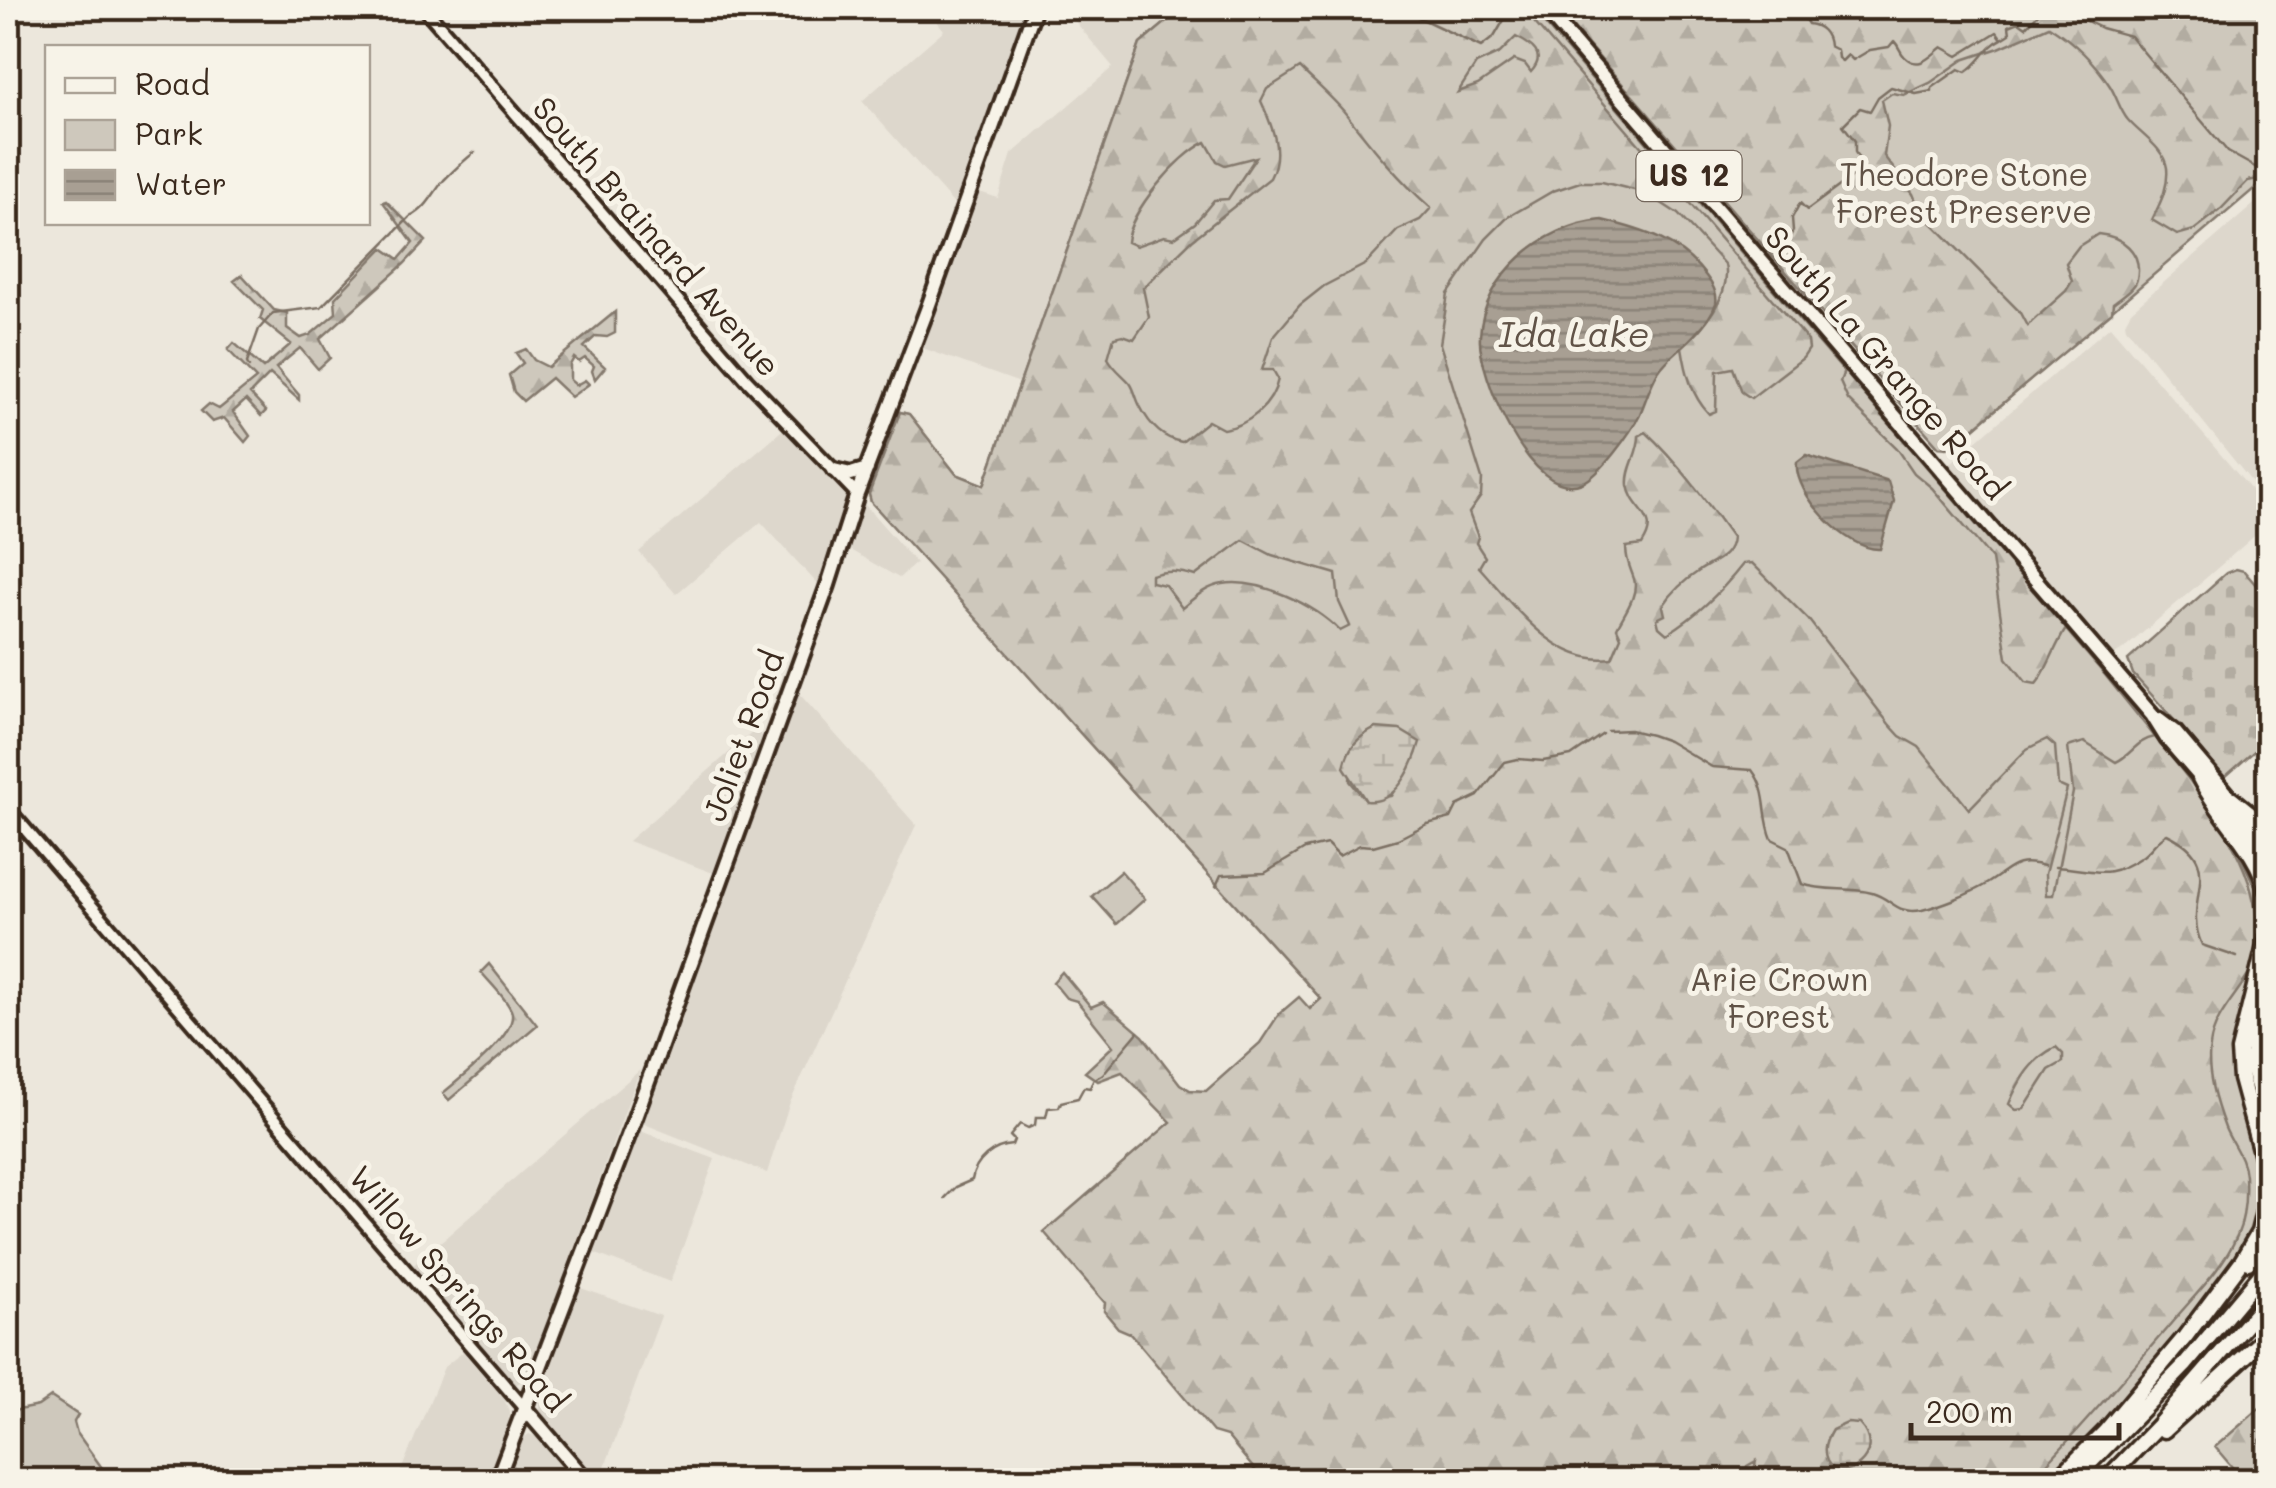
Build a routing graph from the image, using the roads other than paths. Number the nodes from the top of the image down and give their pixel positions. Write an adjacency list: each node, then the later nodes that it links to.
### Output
1 (424, 8): 5 (street, South Brainard Avenue)
2 (1035, 8): 4 (main road, Joliet Road)
3 (1544, 8): 7 (main road, South La Grange Road / US 12)
4 (867, 469): 5 (main road); 6 (main road, Joliet Road)
5 (834, 470): 6 (street, South Brainard Avenue)
6 (857, 494): 23 (main road, Joliet Road)
7 (2152, 714): 8 (main road, US 12); 9 (main road, US 12)
8 (2200, 778): 13 (main road, US 12); 14 (highway)
9 (2231, 798): 11 (highway); 12 (main road, US 12)
10 (8, 809): 23 (street, Willow Springs Road)
11 (2268, 828)
12 (2268, 842)
13 (2268, 855)
14 (2268, 892)
15 (2268, 934): 22 (highway)
16 (2268, 1006): 17 (highway)
17 (2268, 1106)
18 (2268, 1240): 22 (highway)
19 (2268, 1266): 28 (highway)
20 (2268, 1299): 24 (highway)
21 (2268, 1335): 24 (highway)
22 (2186, 1337): 27 (highway)
23 (526, 1410): 25 (main road, Joliet Road); 26 (main road, Willow Springs Road)
24 (2132, 1455): 29 (highway)
25 (497, 1480)
26 (586, 1480)
27 (2057, 1480)
28 (2074, 1480)
29 (2106, 1480)

